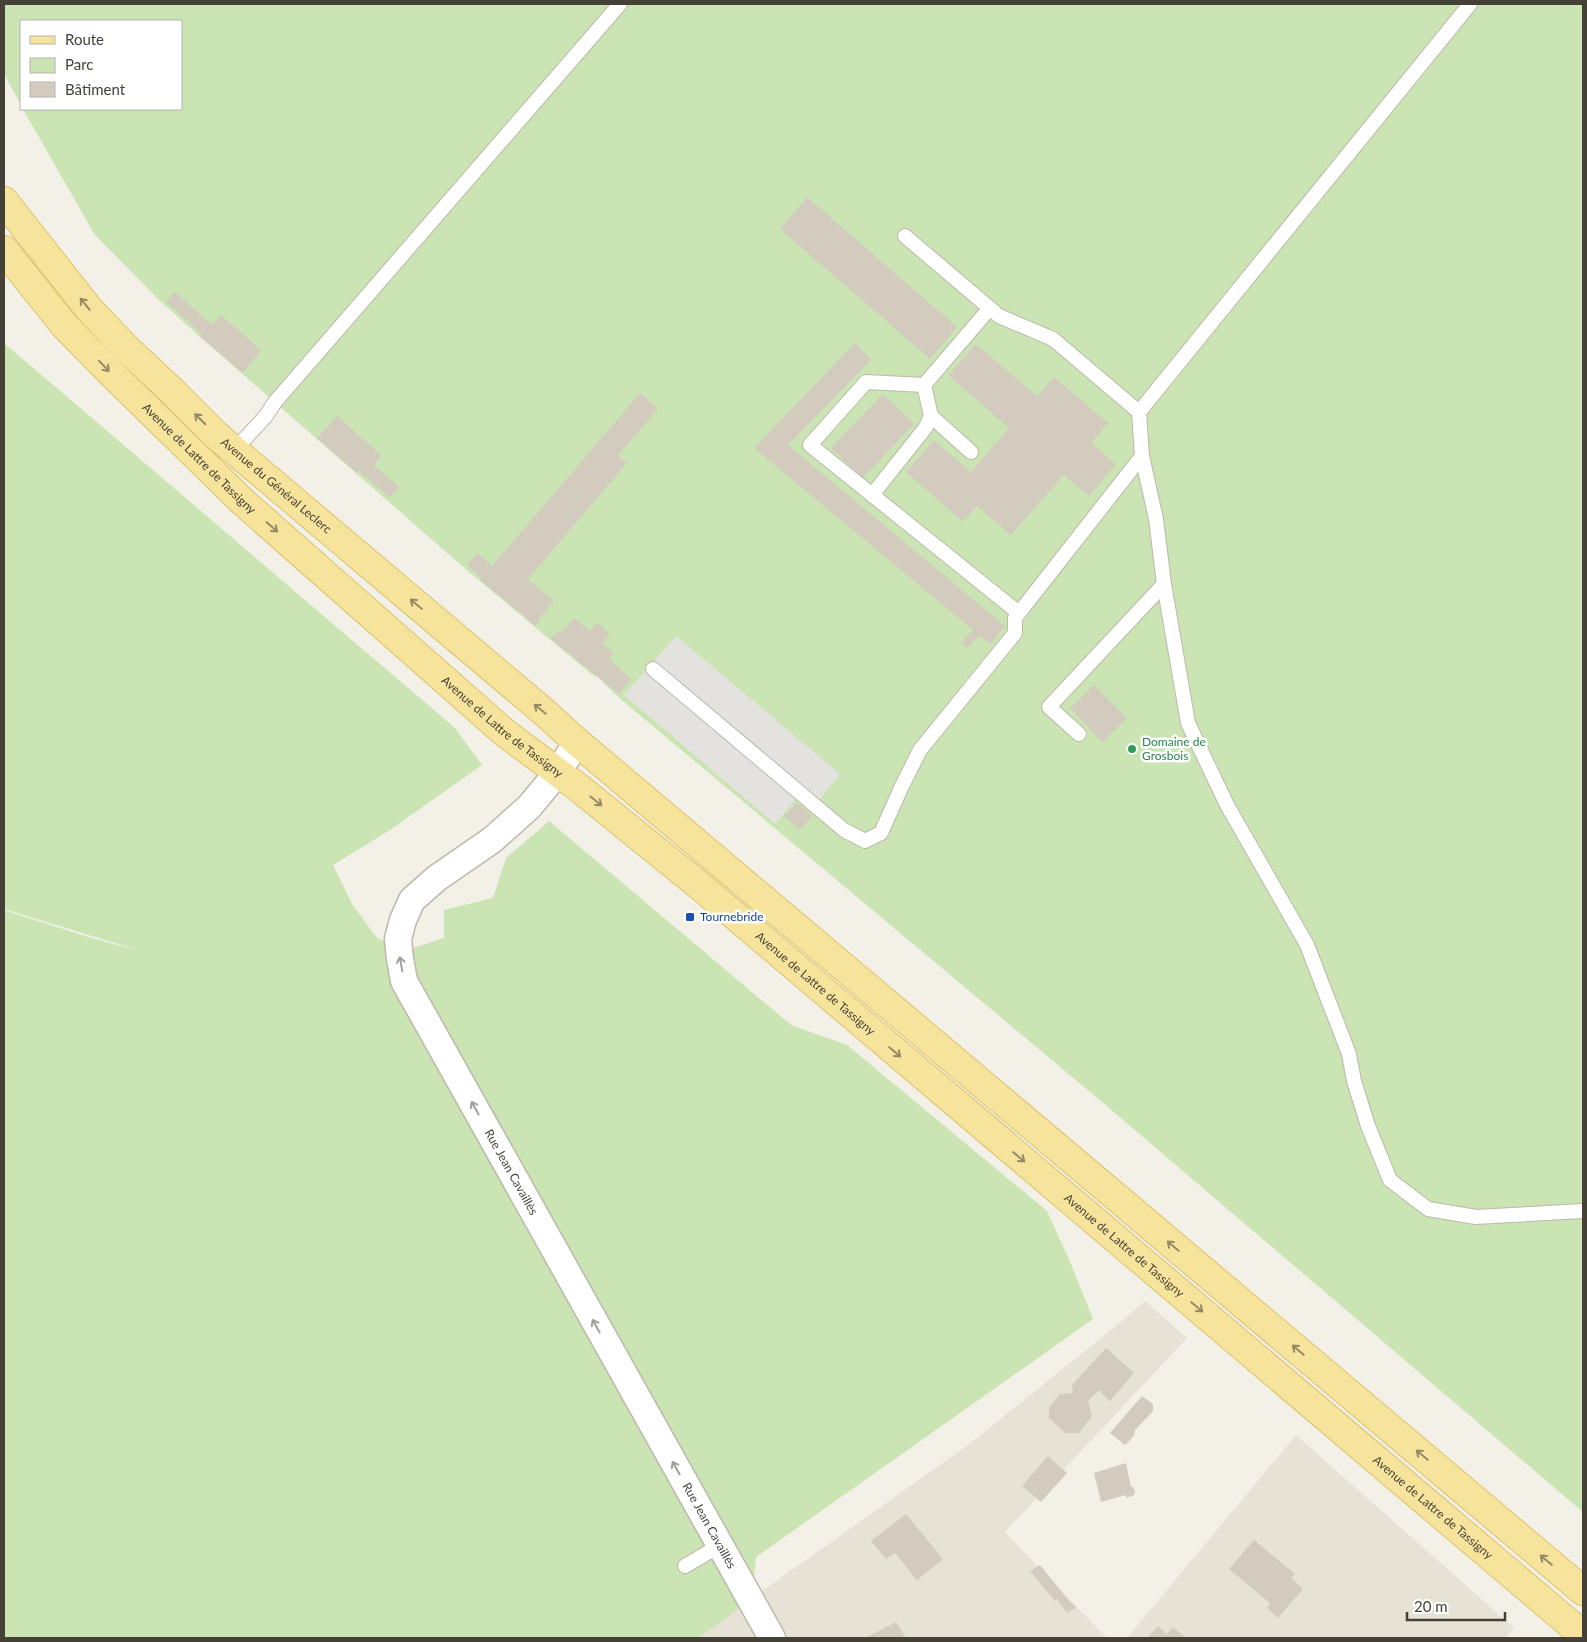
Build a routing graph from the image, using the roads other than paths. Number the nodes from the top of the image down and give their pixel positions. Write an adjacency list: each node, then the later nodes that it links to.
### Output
1 (620, 4): 10 (lane)
2 (1470, 4): 8 (lane)
3 (4, 201): 10 (main road, Avenue du Général Leclerc, one-way to 3)
4 (905, 236): 6 (lane)
5 (4, 250): 19 (main road, Avenue de Lattre de Tassigny, one-way to 19)
6 (990, 308): 7 (lane); 8 (lane)
7 (924, 385): 9 (lane); 13 (lane)
8 (1139, 412): 12 (lane)
9 (931, 416): 11 (lane); 13 (lane)
10 (232, 448): 18 (main road, Avenue du Général Leclerc, one-way to 10)
11 (971, 452)
12 (1142, 456): 14 (lane); 15 (lane)
13 (872, 495): 15 (lane)
14 (1164, 584): 17 (lane); 20 (lane)
15 (1018, 613): 16 (lane)
16 (653, 669)
17 (1079, 734)
18 (577, 742): 19 (street, Rue Jean Cavaillès); 23 (main road, Avenue du Général Leclerc, one-way to 18)
19 (558, 772): 21 (street, Rue Jean Cavaillès, one-way to 19); 24 (main road, Avenue de Lattre de Tassigny, one-way to 24)
20 (1583, 1212)
21 (719, 1546): 22 (lane); 25 (street, Rue Jean Cavaillès)
22 (685, 1566)
23 (1583, 1592)
24 (1583, 1635)
25 (772, 1638)

